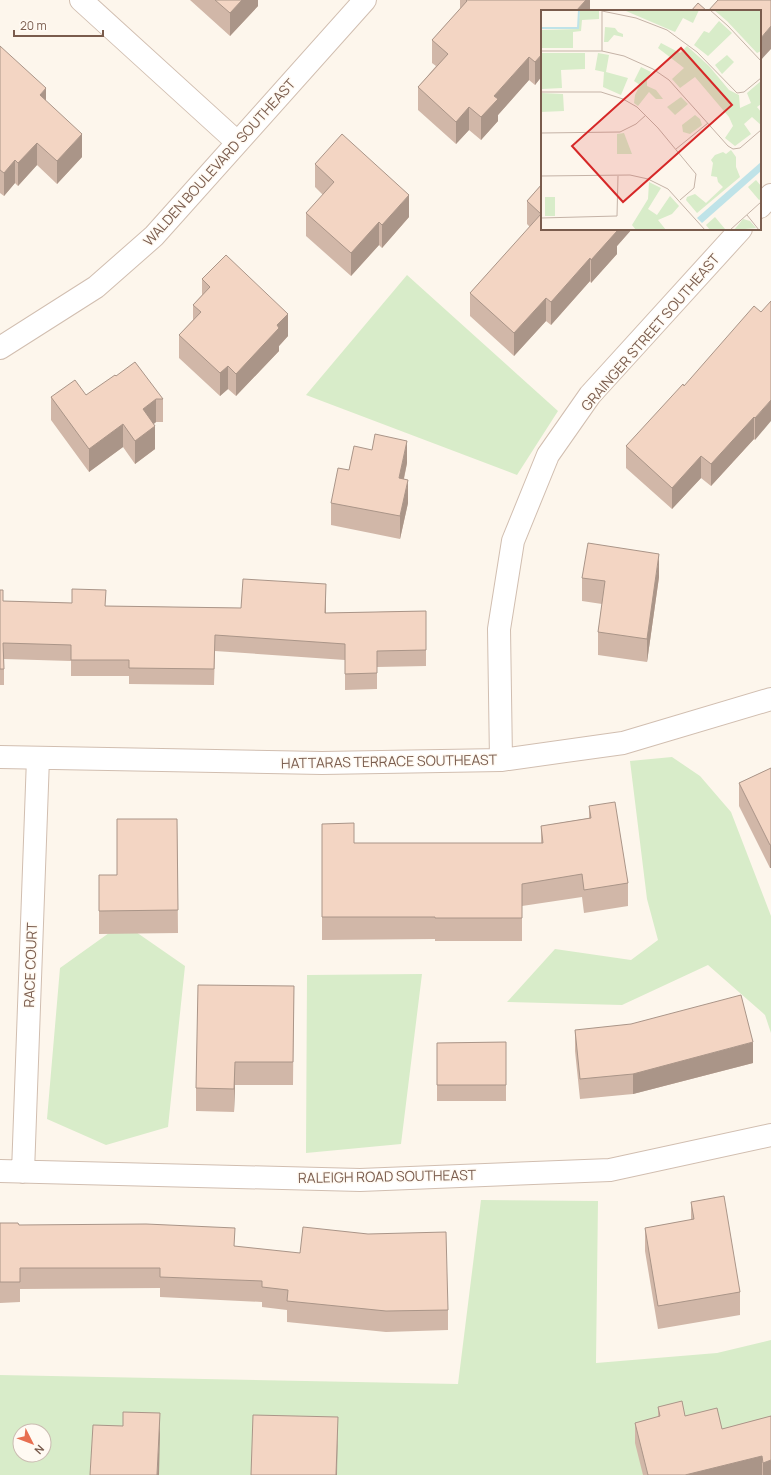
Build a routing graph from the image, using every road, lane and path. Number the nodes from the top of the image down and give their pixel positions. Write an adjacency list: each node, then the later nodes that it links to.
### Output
1 (81, 0): 3 (street)
2 (365, 0): 3 (street, WALDEN BOULEVARD SOUTHEAST)
3 (237, 142): 7 (street, WALDEN BOULEVARD SOUTHEAST)
4 (771, 195): 5 (street)
5 (761, 207)
6 (739, 230): 11 (street, GRAINGER STREET SOUTHEAST)
7 (0, 348)
8 (771, 699): 11 (street, HATTARAS TERRACE SOUTHEAST)
9 (0, 757): 10 (street, HATTARAS TERRACE SOUTHEAST)
10 (38, 758): 11 (street, HATTARAS TERRACE SOUTHEAST); 14 (street, RACE COURT)
11 (501, 760)
12 (771, 1135): 14 (street, RALEIGH ROAD SOUTHEAST)
13 (0, 1171): 14 (street, RALEIGH ROAD SOUTHEAST)
14 (23, 1172)

